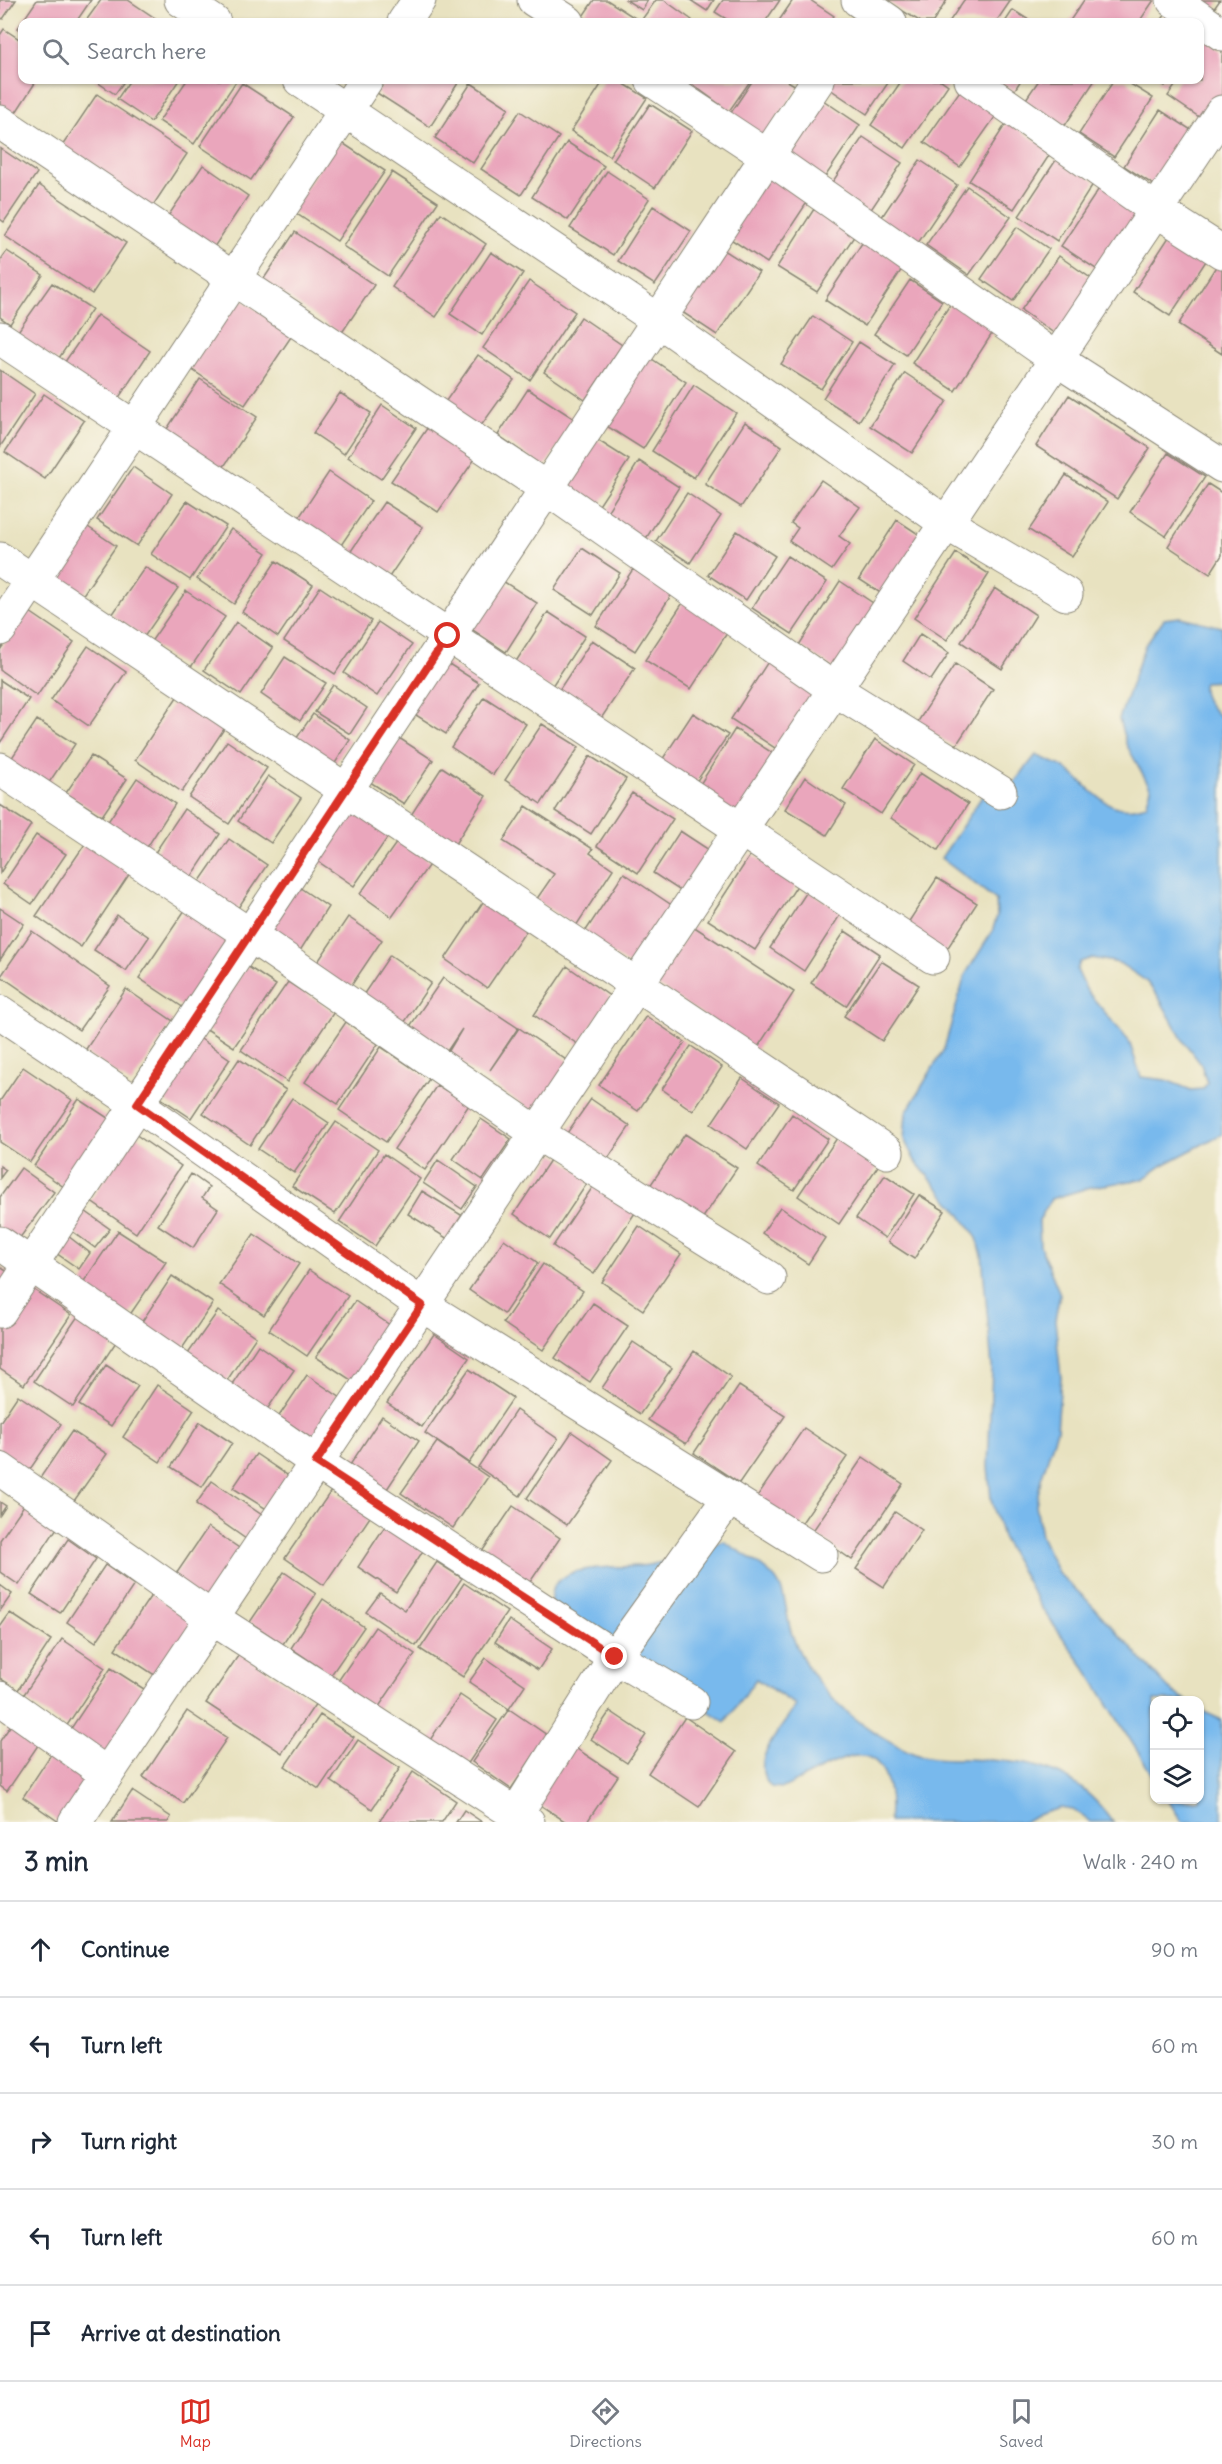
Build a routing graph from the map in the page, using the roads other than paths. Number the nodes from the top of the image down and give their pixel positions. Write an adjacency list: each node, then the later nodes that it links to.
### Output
1 (181, 0): 5 (street)
2 (419, 0): 6 (street)
3 (534, 0): 7 (street)
4 (1173, 0): 8 (street)
5 (208, 18)
6 (407, 18)
7 (562, 18)
8 (1199, 18)
9 (1204, 22): 10 (street)
10 (1222, 34)
11 (306, 84): 16 (street)
12 (363, 84): 16 (street)
13 (658, 84): 19 (street)
14 (815, 84): 19 (street)
15 (977, 84): 20 (street)
16 (345, 110): 22 (street); 23 (street)
17 (1222, 112): 20 (street)
18 (0, 122): 22 (street)
19 (766, 156): 23 (street); 25 (street)
20 (1156, 210): 21 (street); 25 (street)
21 (1222, 252)
22 (233, 279): 26 (street); 28 (street)
23 (658, 320): 28 (street); 29 (street)
24 (0, 338): 26 (street)
25 (1056, 360): 27 (street); 29 (street)
26 (134, 427): 31 (street); 34 (street)
27 (1222, 466)
28 (546, 488): 34 (street); 35 (street)
29 (946, 523): 32 (street); 35 (street)
30 (0, 559): 31 (street)
31 (32, 580): 33 (street); 37 (street)
32 (1066, 594)
33 (0, 629)
34 (448, 636): 37 (street); 39 (street)
35 (834, 689): 38 (street); 39 (street)
36 (0, 769): 40 (street)
37 (346, 790): 40 (street); 42 (street)
38 (1000, 792)
39 (740, 829): 41 (street); 42 (street)
40 (250, 935): 44 (street); 45 (street)
41 (933, 957)
42 (637, 985): 45 (street); 46 (street)
43 (0, 1012): 44 (street)
44 (137, 1104): 48 (street); 50 (street)
45 (537, 1133): 49 (street); 50 (street)
46 (887, 1152)
47 (0, 1243): 48 (street)
48 (31, 1264): 51 (street); 52 (street)
49 (769, 1278)
50 (422, 1305): 52 (street); 54 (street)
51 (0, 1311)
52 (316, 1462): 56 (street); 57 (street)
53 (0, 1469): 56 (street)
54 (729, 1498): 55 (street); 57 (street)
55 (821, 1555)
56 (212, 1618): 60 (street); 61 (street)
57 (615, 1657): 59 (street); 61 (street)
58 (0, 1698): 60 (street)
59 (691, 1702)
60 (107, 1774): 62 (street)
61 (522, 1818)
62 (75, 1822)

